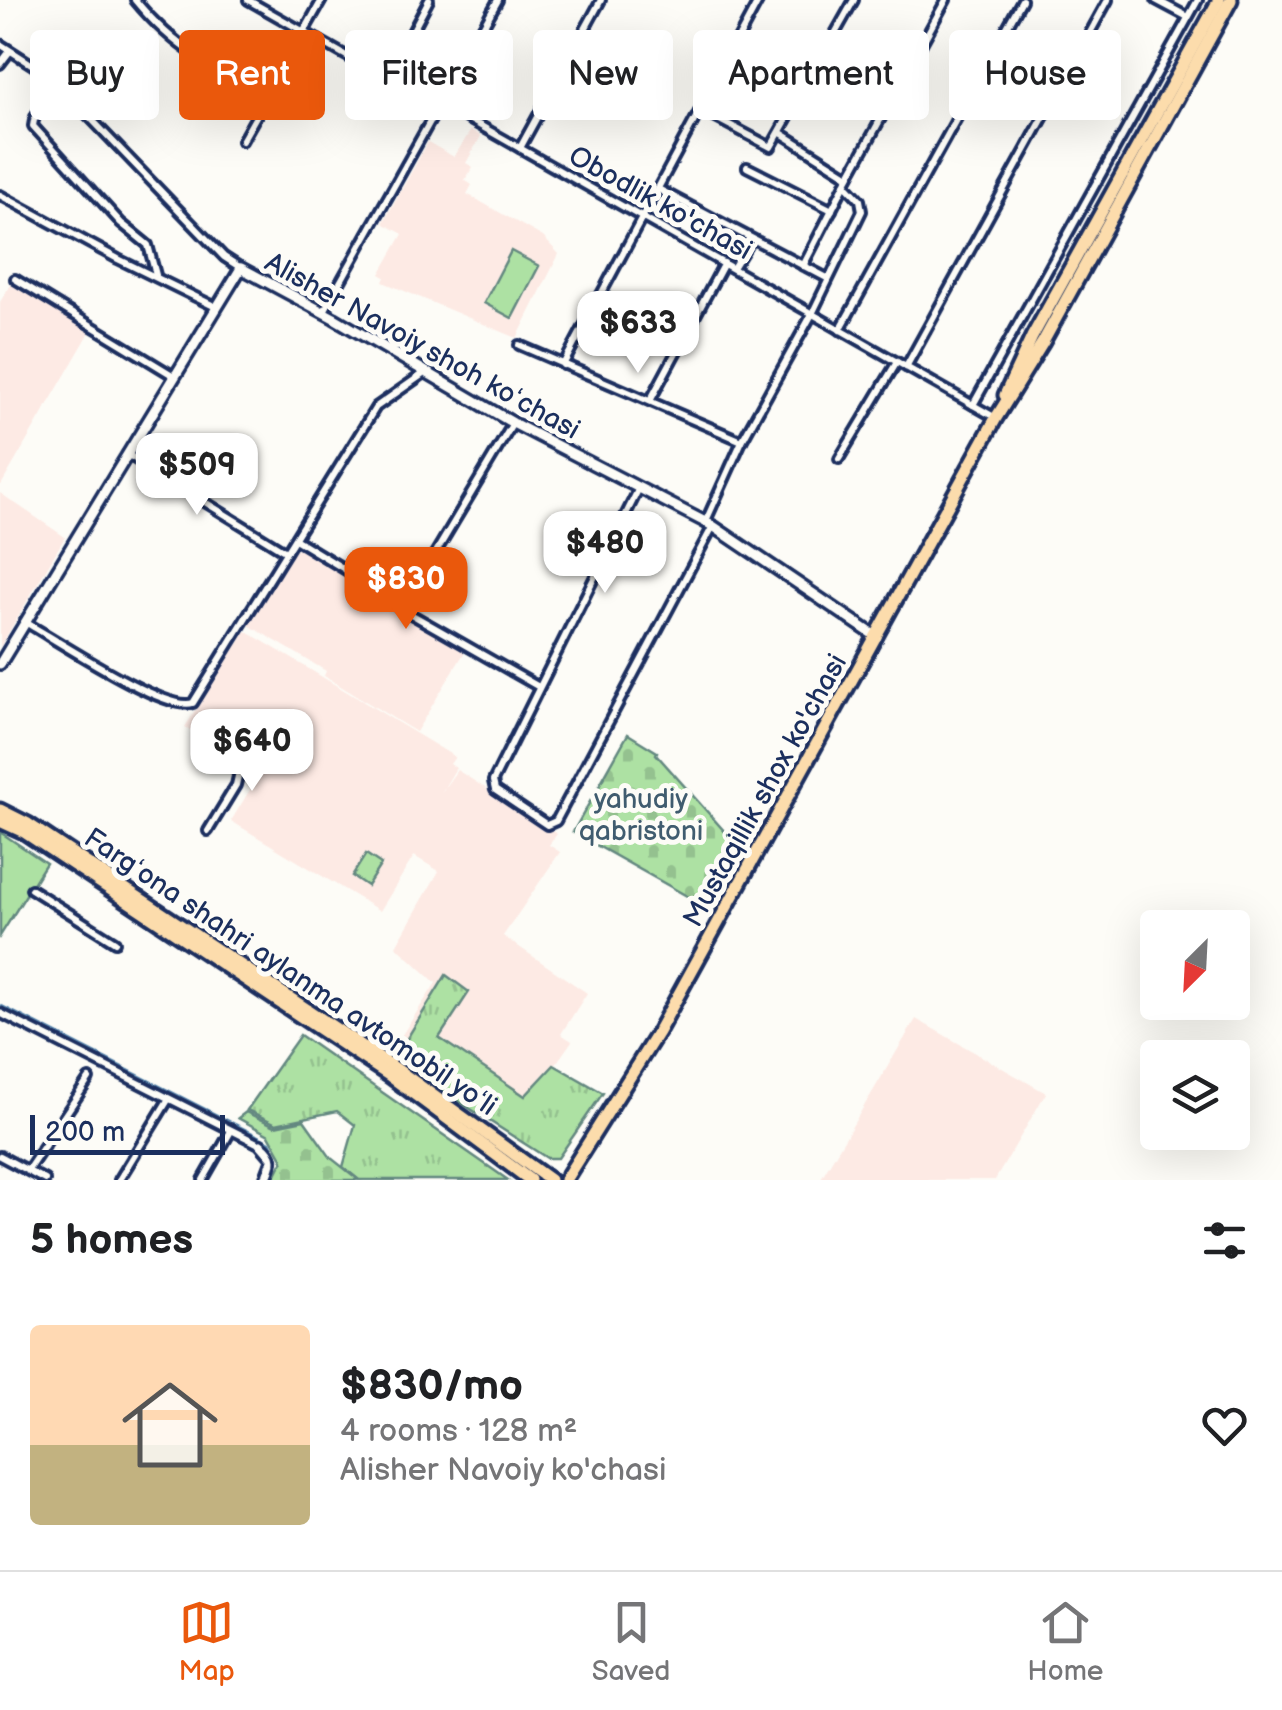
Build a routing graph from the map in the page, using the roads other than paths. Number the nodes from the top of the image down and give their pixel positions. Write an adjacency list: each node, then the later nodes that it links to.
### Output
1 (135, 0): 23 (street)
2 (248, 0): 17 (street, Obodlik ko'chasi)
3 (322, 0): 18 (street)
4 (429, 0): 19 (street)
5 (498, 0): 20 (street)
6 (601, 0): 36 (street)
7 (758, 0): 21 (street)
8 (854, 0): 34 (street)
9 (946, 0): 38 (street)
10 (1022, 0): 55 (street)
11 (1108, 0): 59 (street)
12 (1156, 0): 16 (street)
13 (1198, 0): 16 (street)
14 (1219, 0): 64 (main road, Mustaqillik shox ko'chasi)
15 (1231, 0): 64 (main road, Mustaqillik shox ko'chasi)
16 (1188, 18): 63 (street)
17 (300, 30)
18 (305, 30)
19 (413, 30)
20 (482, 30)
21 (742, 30)
22 (0, 44): 24 (street)
23 (179, 44)
24 (10, 51): 25 (street); 26 (street)
25 (0, 64)
26 (30, 64)
27 (34, 120): 49 (street)
28 (92, 120): 47 (street)
29 (253, 120): 35 (street)
30 (433, 120): 53 (street)
31 (470, 120): 36 (street, Obodlik ko'chasi)
32 (696, 120): 40 (street)
33 (719, 120): 34 (street)
34 (781, 133): 38 (street)
35 (242, 140)
36 (520, 148): 43 (street, Obodlik ko'chasi)
37 (747, 167): 42 (street)
38 (850, 176): 39 (street)
39 (845, 184): 42 (street); 50 (street)
40 (658, 189): 43 (street); 44 (street)
41 (0, 195): 49 (street)
42 (832, 210): 46 (street)
43 (640, 216): 45 (street, Obodlik ko'chasi); 58 (street)
44 (751, 239): 46 (street); 48 (street)
45 (724, 264): 48 (street, Obodlik ko'chasi); 62 (street)
46 (802, 266): 50 (street)
47 (240, 268): 52 (street, Alisher Navoiy shoh koʻchasi); 53 (street, Alisher Navoiy shoh koʻchasi)
48 (733, 268): 54 (street, Obodlik ko'chasi)
49 (156, 275): 52 (street)
50 (827, 278): 54 (street)
51 (15, 279): 61 (street)
52 (216, 307): 61 (street, Alisher Navoiy shoh koʻchasi)
53 (323, 312): 60 (street, Alisher Navoiy shoh koʻchasi)
54 (812, 314): 55 (street, Obodlik ko'chasi); 66 (street)
55 (840, 330): 57 (street, Obodlik ko'chasi)
56 (519, 345): 58 (street)
57 (897, 362): 59 (street, Obodlik ko'chasi); 68 (street)
58 (563, 364): 62 (street)
59 (906, 367): 63 (street, Obodlik ko'chasi)
60 (426, 372): 65 (street, Alisher Navoiy shoh koʻchasi); 71 (street)
61 (174, 376): 67 (street, Alisher Navoiy shoh koʻchasi)
62 (650, 401): 66 (street)
63 (974, 405): 64 (street, Obodlik ko'chasi)
64 (996, 418): 75 (main road, Mustaqillik shox ko'chasi)
65 (513, 422): 69 (street, Alisher Navoiy shoh koʻchasi); 73 (street)
66 (742, 441): 70 (street)
67 (126, 454): 72 (street); 74 (street, Alisher Navoiy shoh koʻchasi)
68 (839, 459)
69 (638, 490): 70 (street, Alisher Navoiy shoh koʻchasi); 77 (street)
70 (708, 525): 75 (street, Alisher Navoiy shoh koʻchasi); 77 (street)
71 (295, 540): 72 (street); 73 (street)
72 (286, 552): 74 (street)
73 (402, 609): 77 (street)
74 (25, 622): 76 (street, Alisher Navoiy shoh koʻchasi)
75 (877, 637): 96 (main road, Mustaqillik shox ko'chasi)
76 (0, 664)
77 (539, 687)
78 (227, 764): 81 (street)
79 (0, 806): 95 (main road, Fargʻona shahri aylanma avtomobil yoʻli)
80 (0, 821): 94 (main road, Fargʻona shahri aylanma avtomobil yoʻli)
81 (208, 831)
82 (31, 889): 83 (street)
83 (116, 942)
84 (0, 1012): 86 (street); 93 (street)
85 (90, 1078): 89 (street)
86 (168, 1100): 87 (street); 91 (street)
87 (232, 1131): 92 (street); 93 (street)
88 (0, 1156): 89 (street)
89 (28, 1170): 90 (street)
90 (45, 1180)
91 (119, 1180)
92 (202, 1180)
93 (266, 1180)
94 (530, 1180)
95 (550, 1180)
96 (565, 1180)

